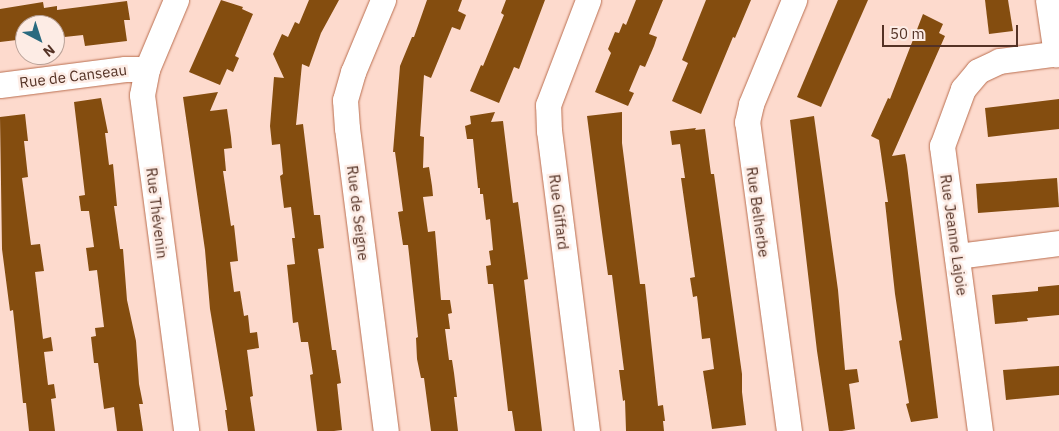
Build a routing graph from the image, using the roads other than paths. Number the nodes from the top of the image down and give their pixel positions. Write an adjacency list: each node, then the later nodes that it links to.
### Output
1 (176, 0): 7 (street, Rue Thévenin)
2 (383, 0): 12 (street, Rue de Seigne)
3 (588, 0): 13 (street, Rue Giffard)
4 (794, 0): 14 (street, Rue Belherbe)
5 (1048, 0): 6 (street)
6 (1058, 54): 10 (street, Rue Jeanne Lajoie)
7 (147, 69): 8 (street, Rue de Canseau); 11 (street, Rue Thévenin)
8 (0, 85)
9 (1059, 243): 10 (street)
10 (957, 256): 15 (street, Rue Jeanne Lajoie)
11 (186, 431)
12 (386, 431)
13 (587, 431)
14 (788, 431)
15 (980, 431)

